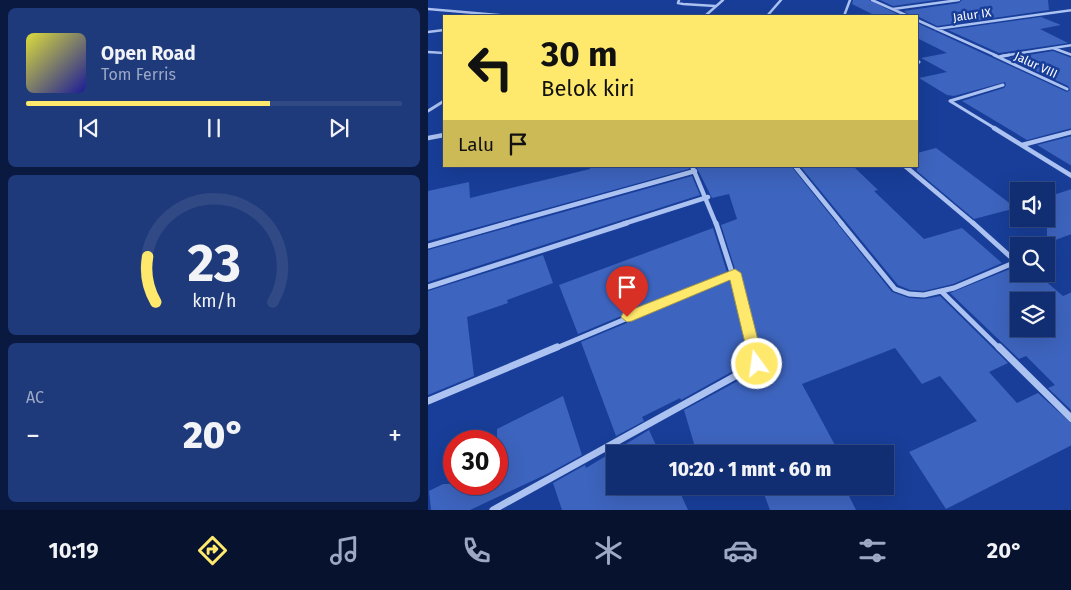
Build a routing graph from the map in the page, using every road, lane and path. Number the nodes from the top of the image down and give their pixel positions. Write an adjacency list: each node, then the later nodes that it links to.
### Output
1 (679, 0): 7 (street)
2 (723, 0): 7 (street)
3 (781, 0): 15 (street)
4 (850, 0): 16 (street)
5 (872, 0): 9 (street)
6 (959, 0): 9 (street)
7 (715, 6): 14 (street)
8 (428, 8): 11 (street)
9 (893, 9): 17 (street)
10 (1072, 10): 20 (street, Jalur IX)
11 (470, 13): 12 (street); 13 (street)
12 (465, 15)
13 (497, 15)
14 (706, 15)
15 (768, 15)
16 (844, 15)
17 (906, 15)
18 (918, 21): 20 (street, Jalur VIII)
19 (443, 26): 21 (street)
20 (934, 29): 29 (street, Jalur VIII)
21 (434, 30): 22 (street); 23 (street)
22 (443, 30)
23 (428, 32)
24 (1072, 45): 25 (street, Jalur VIII)
25 (1053, 48): 28 (street); 29 (street, Jalur VIII)
26 (428, 52): 27 (street)
27 (443, 53)
28 (1072, 55)
29 (998, 57): 31 (street, Jalur VIII)
30 (1003, 85): 37 (street)
31 (1068, 89)
32 (443, 102): 33 (street)
33 (428, 111)
34 (1072, 132): 37 (street)
35 (443, 135): 36 (street)
36 (428, 138)
37 (1022, 145): 41 (street)
38 (796, 167): 46 (street)
39 (906, 167): 46 (street)
40 (693, 169): 42 (street); 43 (street)
41 (1072, 176)
42 (708, 197): 44 (street); 45 (street)
43 (428, 246)
44 (735, 273): 47 (street); 49 (street)
45 (428, 288)
46 (942, 292): 48 (street)
47 (428, 401)
48 (1072, 418)
49 (493, 510)

